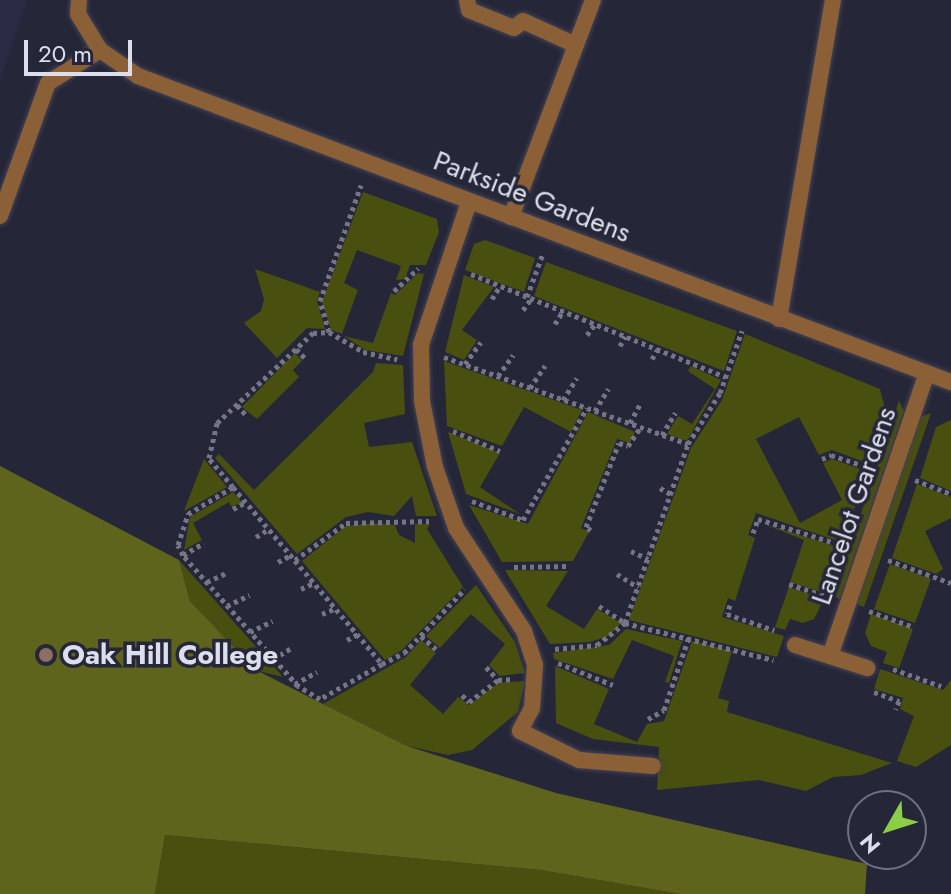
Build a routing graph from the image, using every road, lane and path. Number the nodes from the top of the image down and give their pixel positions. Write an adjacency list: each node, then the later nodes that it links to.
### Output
1 (79, 0): 6 (street)
2 (467, 0): 5 (street)
3 (593, 0): 5 (street)
4 (833, 0): 19 (street)
5 (576, 45): 10 (street)
6 (100, 50): 7 (street, Parkside Gardens); 9 (street)
7 (369, 164): 8 (street, Parkside Gardens); 22 (path)
8 (469, 202): 10 (street, Parkside Gardens); 12 (street)
9 (0, 216)
10 (511, 217): 11 (street, Parkside Gardens)
11 (551, 232): 14 (path); 16 (street, Parkside Gardens)
12 (446, 264): 13 (path); 29 (street)
13 (500, 286): 14 (path); 15 (path)
14 (529, 298): 17 (path); 18 (path)
15 (492, 299)
16 (751, 308): 19 (street, Parkside Gardens); 39 (path)
17 (523, 310)
18 (563, 311): 20 (path); 21 (path)
19 (779, 319): 37 (street, Parkside Gardens)
20 (555, 324)
21 (595, 324): 23 (path); 24 (path)
22 (329, 332): 27 (path); 29 (path)
23 (587, 335)
24 (625, 336): 26 (path); 28 (path)
25 (481, 342): 34 (path)
26 (620, 346)
27 (296, 349): 31 (path); 46 (path)
28 (658, 349): 32 (path); 33 (path)
29 (421, 355): 34 (path); 51 (street)
30 (513, 355): 38 (path)
31 (305, 358)
32 (652, 359)
33 (690, 362): 36 (path); 39 (path)
34 (464, 364): 38 (path)
35 (545, 366): 42 (path)
36 (685, 369)
37 (927, 373): 41 (street, Parkside Gardens); 111 (street, Lancelot Gardens)
38 (498, 376): 42 (path)
39 (726, 377): 55 (path)
40 (577, 378): 44 (path)
41 (951, 382)
42 (530, 388): 44 (path)
43 (608, 389): 48 (path)
44 (563, 400): 47 (path)
45 (641, 402): 52 (path)
46 (237, 405): 50 (path); 62 (path)
47 (587, 408): 48 (path); 64 (path)
48 (595, 411): 52 (path)
49 (675, 413): 54 (path)
50 (246, 415)
51 (426, 420): 56 (path); 64 (street)
52 (630, 423): 53 (path)
53 (641, 427): 54 (path); 73 (path)
54 (662, 435): 55 (path)
55 (688, 444): 59 (path)
56 (500, 451)
57 (673, 456): 59 (path)
58 (822, 459): 60 (path)
59 (682, 462): 65 (path)
60 (872, 469)
61 (914, 480): 66 (path)
62 (233, 487): 67 (path); 79 (path)
63 (660, 488): 65 (path)
64 (443, 490): 69 (street)
65 (671, 494): 71 (path)
66 (951, 494)
67 (246, 502): 68 (path); 72 (path)
68 (233, 509)
69 (454, 521): 80 (path); 85 (street)
70 (649, 522): 71 (path)
71 (659, 527): 81 (path)
72 (269, 529): 75 (path); 80 (path)
73 (591, 530)
74 (753, 533): 77 (path)
75 (256, 537)
76 (204, 543): 79 (path)
77 (847, 547)
78 (631, 551): 81 (path)
79 (183, 555): 88 (path)
80 (293, 558): 83 (path); 89 (path)
81 (648, 559): 92 (path)
82 (886, 560): 90 (path)
83 (278, 562)
84 (569, 566): 85 (path)
85 (481, 569): 105 (path); 118 (street)
86 (228, 572): 88 (path)
87 (617, 574): 92 (path)
88 (207, 582): 97 (path)
89 (314, 583): 93 (path); 99 (path)
90 (951, 583)
91 (789, 584): 95 (path)
92 (638, 587): 102 (path)
93 (301, 589)
94 (250, 595): 97 (path)
95 (830, 597)
96 (730, 605): 108 (path)
97 (227, 606): 103 (path)
98 (599, 606): 102 (path)
99 (336, 608): 100 (path); 104 (path)
100 (322, 614)
101 (273, 621): 103 (path)
102 (625, 623): 106 (path); 121 (path)
103 (250, 632): 112 (path)
104 (358, 634): 107 (path); 114 (path)
105 (421, 636): 110 (path); 114 (path)
106 (689, 637): 113 (path); 123 (path)
107 (347, 640)
108 (792, 640): 111 (street)
109 (293, 647): 112 (path)
110 (437, 650)
111 (830, 656): 115 (street)
112 (273, 659): 120 (path)
113 (779, 662)
114 (382, 664): 120 (path)
115 (872, 666): 124 (path)
116 (486, 667): 119 (path)
117 (317, 672): 120 (path)
118 (534, 677): 119 (path); 129 (street)
119 (498, 680): 126 (path)
120 (295, 684)
121 (613, 685)
122 (662, 686): 123 (path)
123 (672, 686): 128 (path)
124 (941, 686)
125 (869, 690): 127 (path)
126 (462, 695)
127 (896, 709)
128 (648, 719)
129 (653, 766)

